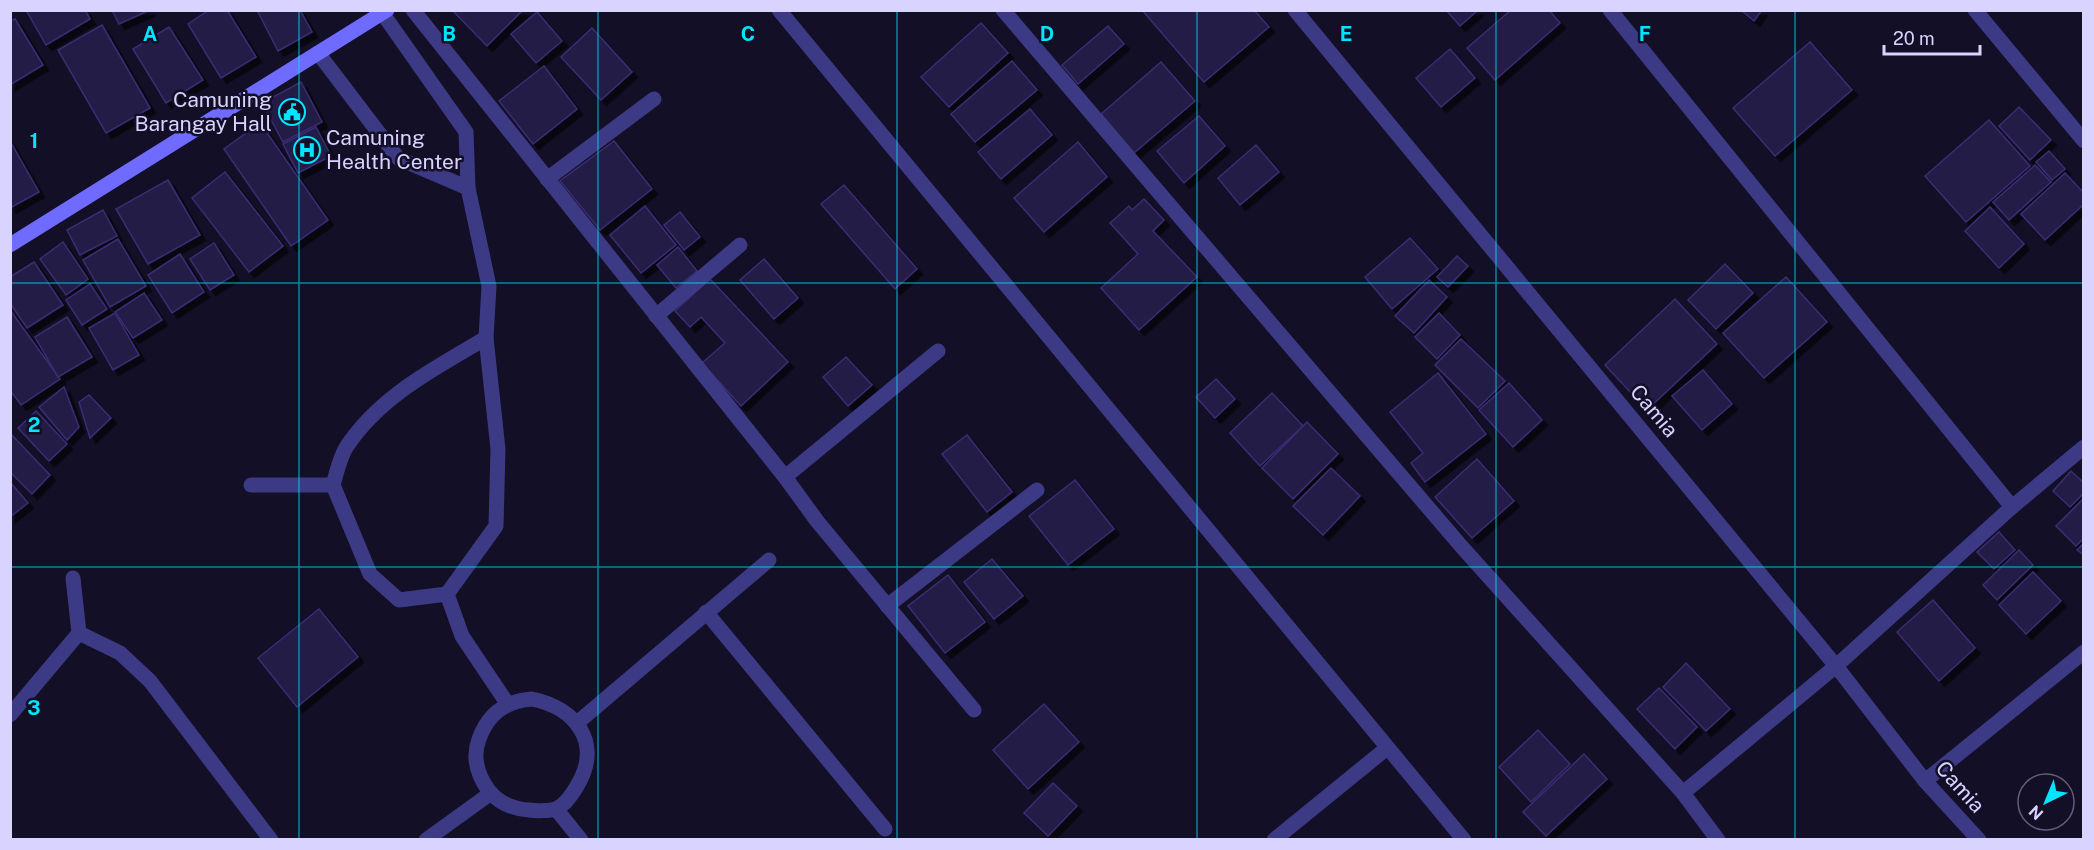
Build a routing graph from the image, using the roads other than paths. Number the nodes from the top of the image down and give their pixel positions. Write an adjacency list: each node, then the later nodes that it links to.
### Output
1 (413, 10): 11 (street)
2 (779, 10): 36 (street)
3 (1003, 10): 39 (street)
4 (1295, 10): 31 (street, Camia)
5 (1610, 10): 23 (street)
6 (1975, 10): 10 (street)
7 (385, 12): 8 (main road); 12 (street)
8 (318, 53): 12 (street); 13 (main road)
9 (654, 99): 11 (street)
10 (2084, 141)
11 (547, 179): 15 (street)
12 (468, 188): 16 (street)
13 (10, 245)
14 (740, 245): 15 (street)
15 (656, 316): 19 (street)
16 (486, 338): 21 (street); 26 (street)
17 (938, 351): 19 (street)
18 (2084, 447): 23 (street)
19 (785, 477): 27 (street)
20 (251, 485): 21 (street)
21 (333, 485): 26 (street)
22 (1037, 490): 27 (street)
23 (2012, 507): 31 (street)
24 (769, 560): 28 (street)
25 (73, 578): 29 (street)
26 (447, 594): 32 (street)
27 (886, 606): 33 (street)
28 (706, 612): 35 (street); 41 (street)
29 (80, 633): 34 (street); 42 (street)
30 (2084, 652): 37 (street)
31 (1836, 666): 37 (street, Camia); 39 (street)
32 (507, 703): 35 (street); 38 (street)
33 (974, 710)
34 (10, 715)
35 (577, 723): 40 (street)
36 (1386, 748): 45 (street); 46 (street)
37 (1924, 781): 48 (street, Camia)
38 (491, 793): 40 (street); 43 (street)
39 (1683, 793): 47 (street)
40 (556, 809): 44 (street)
41 (885, 830)
42 (271, 840)
43 (426, 840)
44 (581, 840)
45 (1274, 840)
46 (1464, 840)
47 (1719, 840)
48 (1979, 840)

